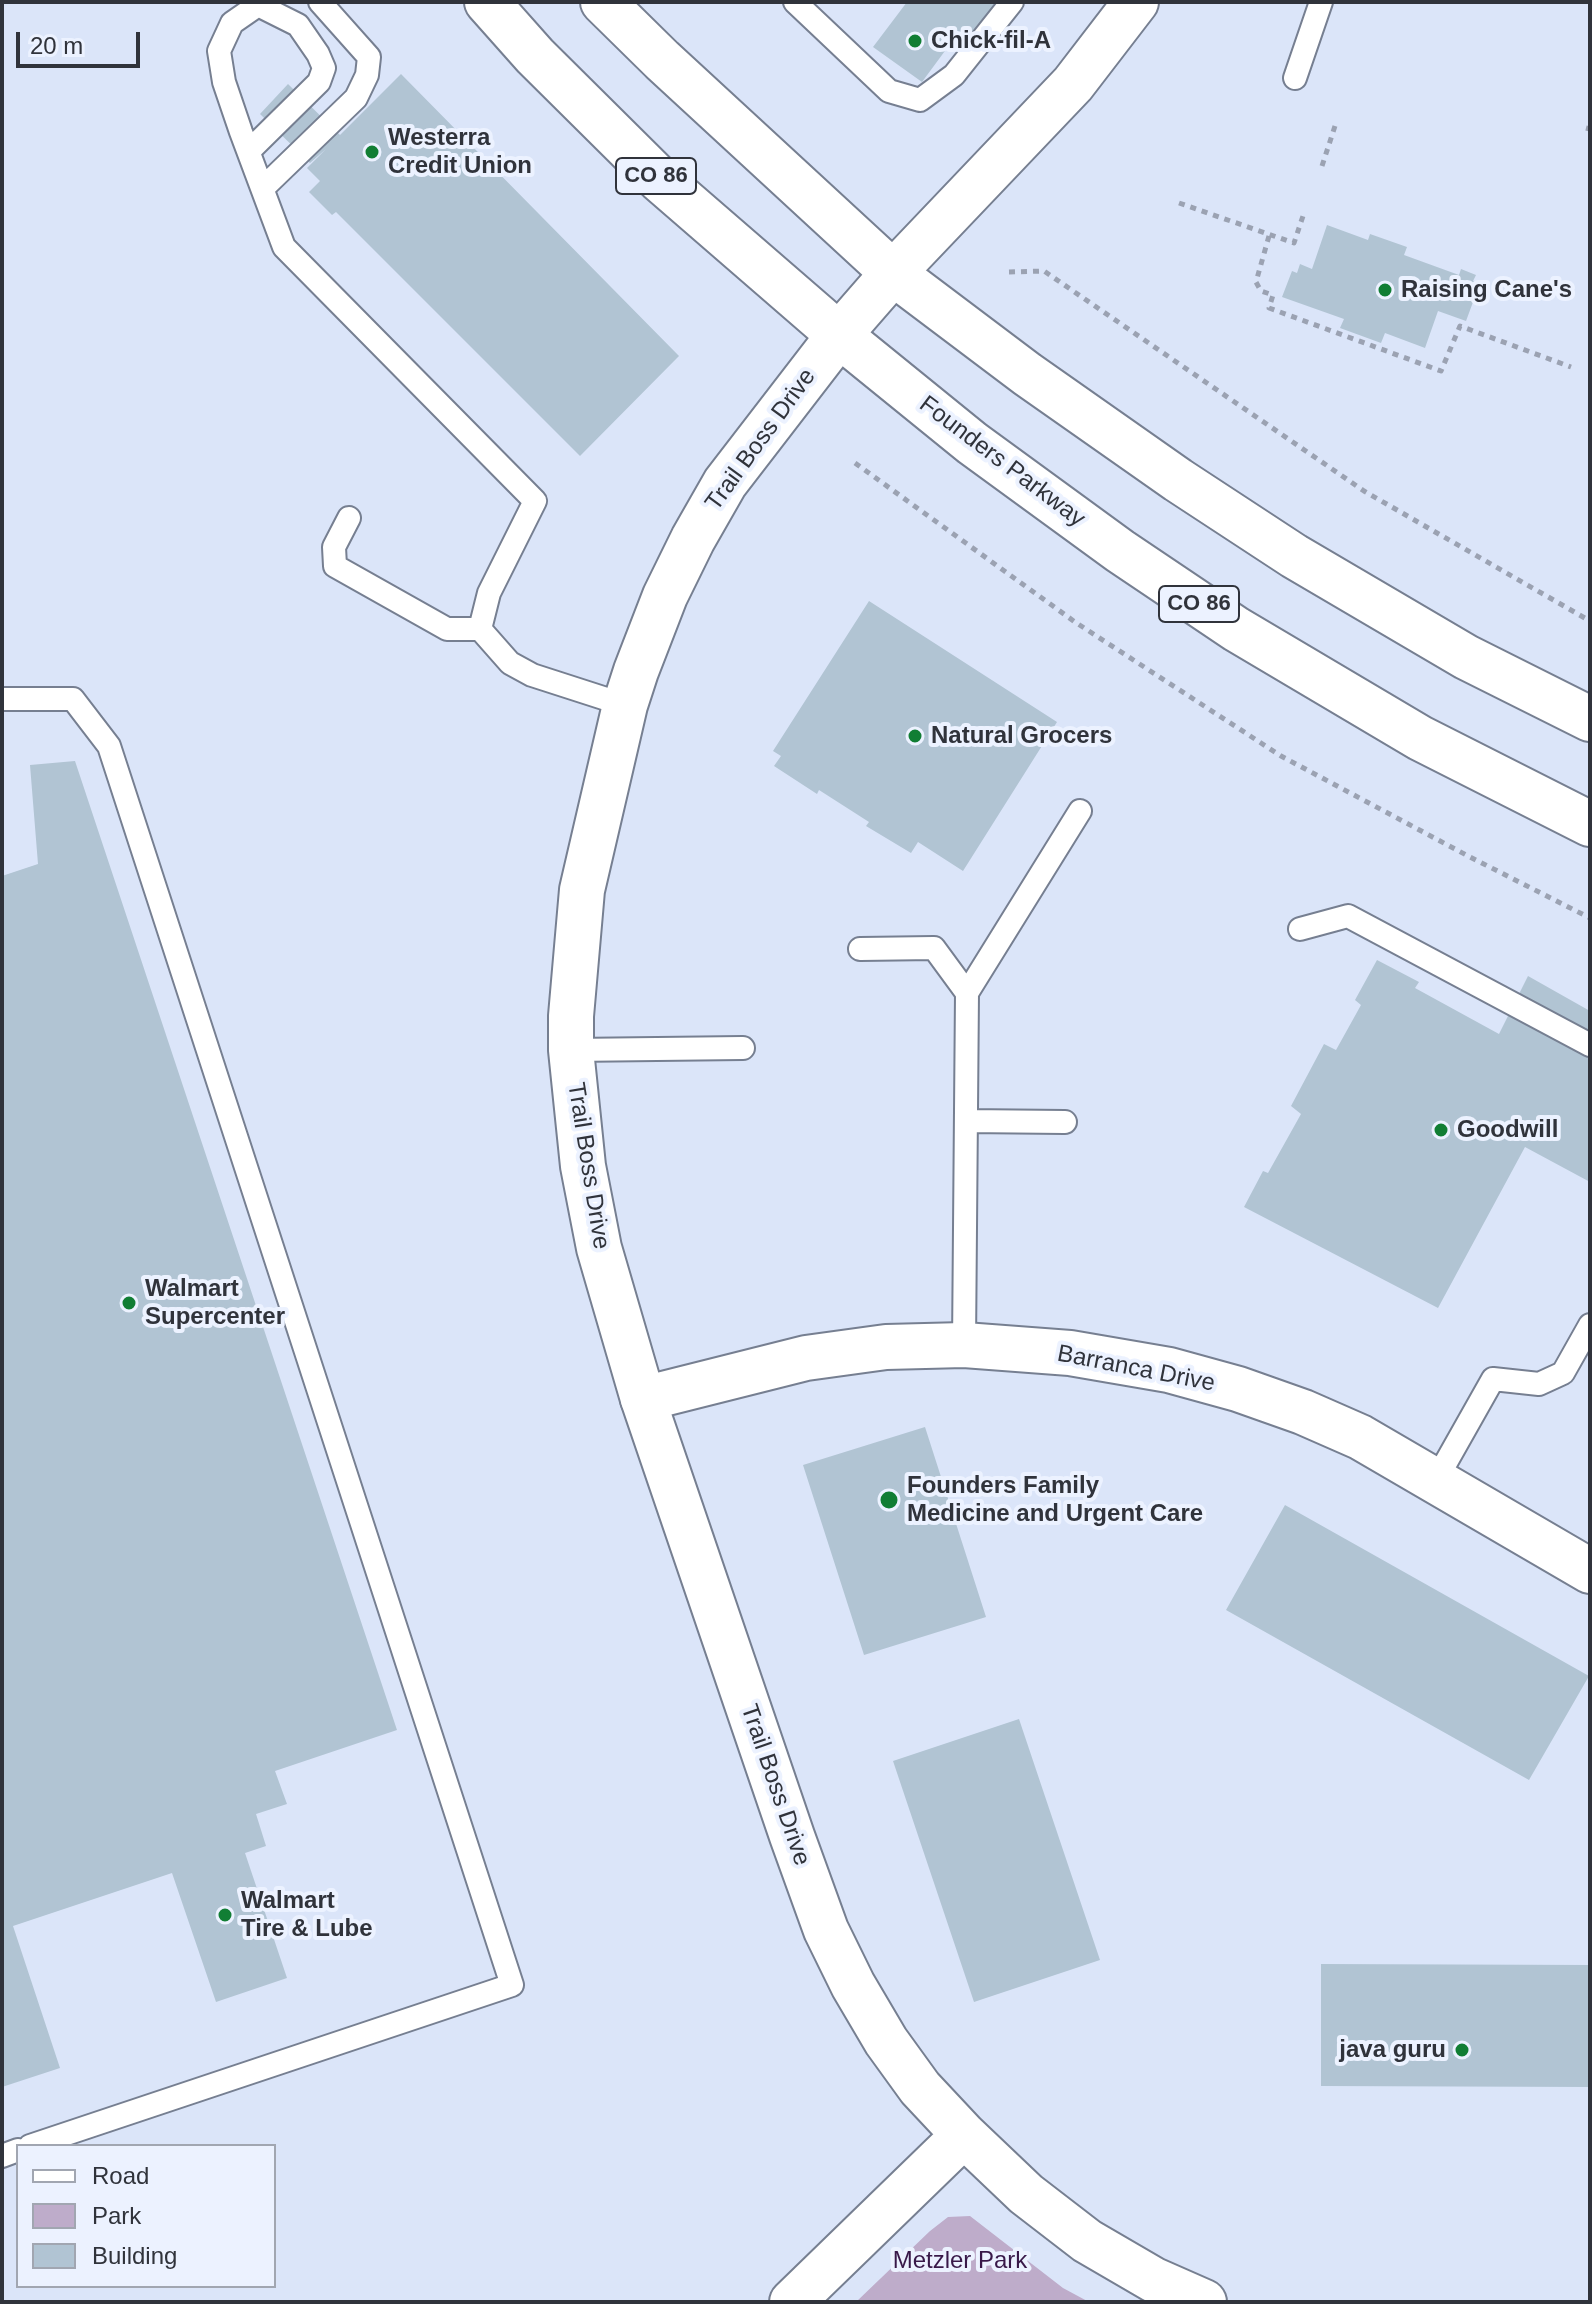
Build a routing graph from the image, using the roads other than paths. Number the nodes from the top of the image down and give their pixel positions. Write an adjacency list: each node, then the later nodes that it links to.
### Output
1 (320, 2): 11 (lane)
2 (487, 2): 13 (main road, Founders Parkway / CO 86)
3 (603, 2): 12 (main road)
4 (795, 2): 5 (lane)
5 (1012, 2)
6 (1136, 2): 12 (main road, Trail Boss Drive)
7 (1321, 2): 9 (lane)
8 (261, 3): 10 (lane); 10 (lane)
9 (1295, 78)
10 (245, 141): 11 (lane)
11 (263, 188): 15 (lane)
12 (893, 273): 13 (main road, Trail Boss Drive); 18 (main road)
13 (839, 335): 17 (main road, Trail Boss Drive); 20 (main road, Founders Parkway / CO 86)
14 (349, 518): 15 (lane)
15 (480, 629): 17 (lane)
16 (2, 699): 35 (lane)
17 (625, 705): 26 (main road, Trail Boss Drive)
18 (1590, 719)
19 (1080, 811): 23 (lane)
20 (1590, 824)
21 (1300, 929): 24 (lane)
22 (860, 949): 23 (lane)
23 (967, 993): 27 (lane)
24 (1590, 1045)
25 (743, 1048): 26 (lane)
26 (571, 1050): 31 (main road, Trail Boss Drive)
27 (966, 1121): 28 (lane); 30 (lane)
28 (1065, 1122)
29 (1590, 1325): 32 (lane)
30 (964, 1345): 31 (main road, Barranca Drive); 32 (main road, Barranca Drive)
31 (643, 1399): 34 (main road, Trail Boss Drive)
32 (1436, 1480): 33 (main road, Barranca Drive)
33 (1590, 1571)
34 (964, 2135): 36 (main road); 37 (main road, Trail Boss Drive)
35 (36, 2144)
36 (792, 2302)
37 (1204, 2302)

